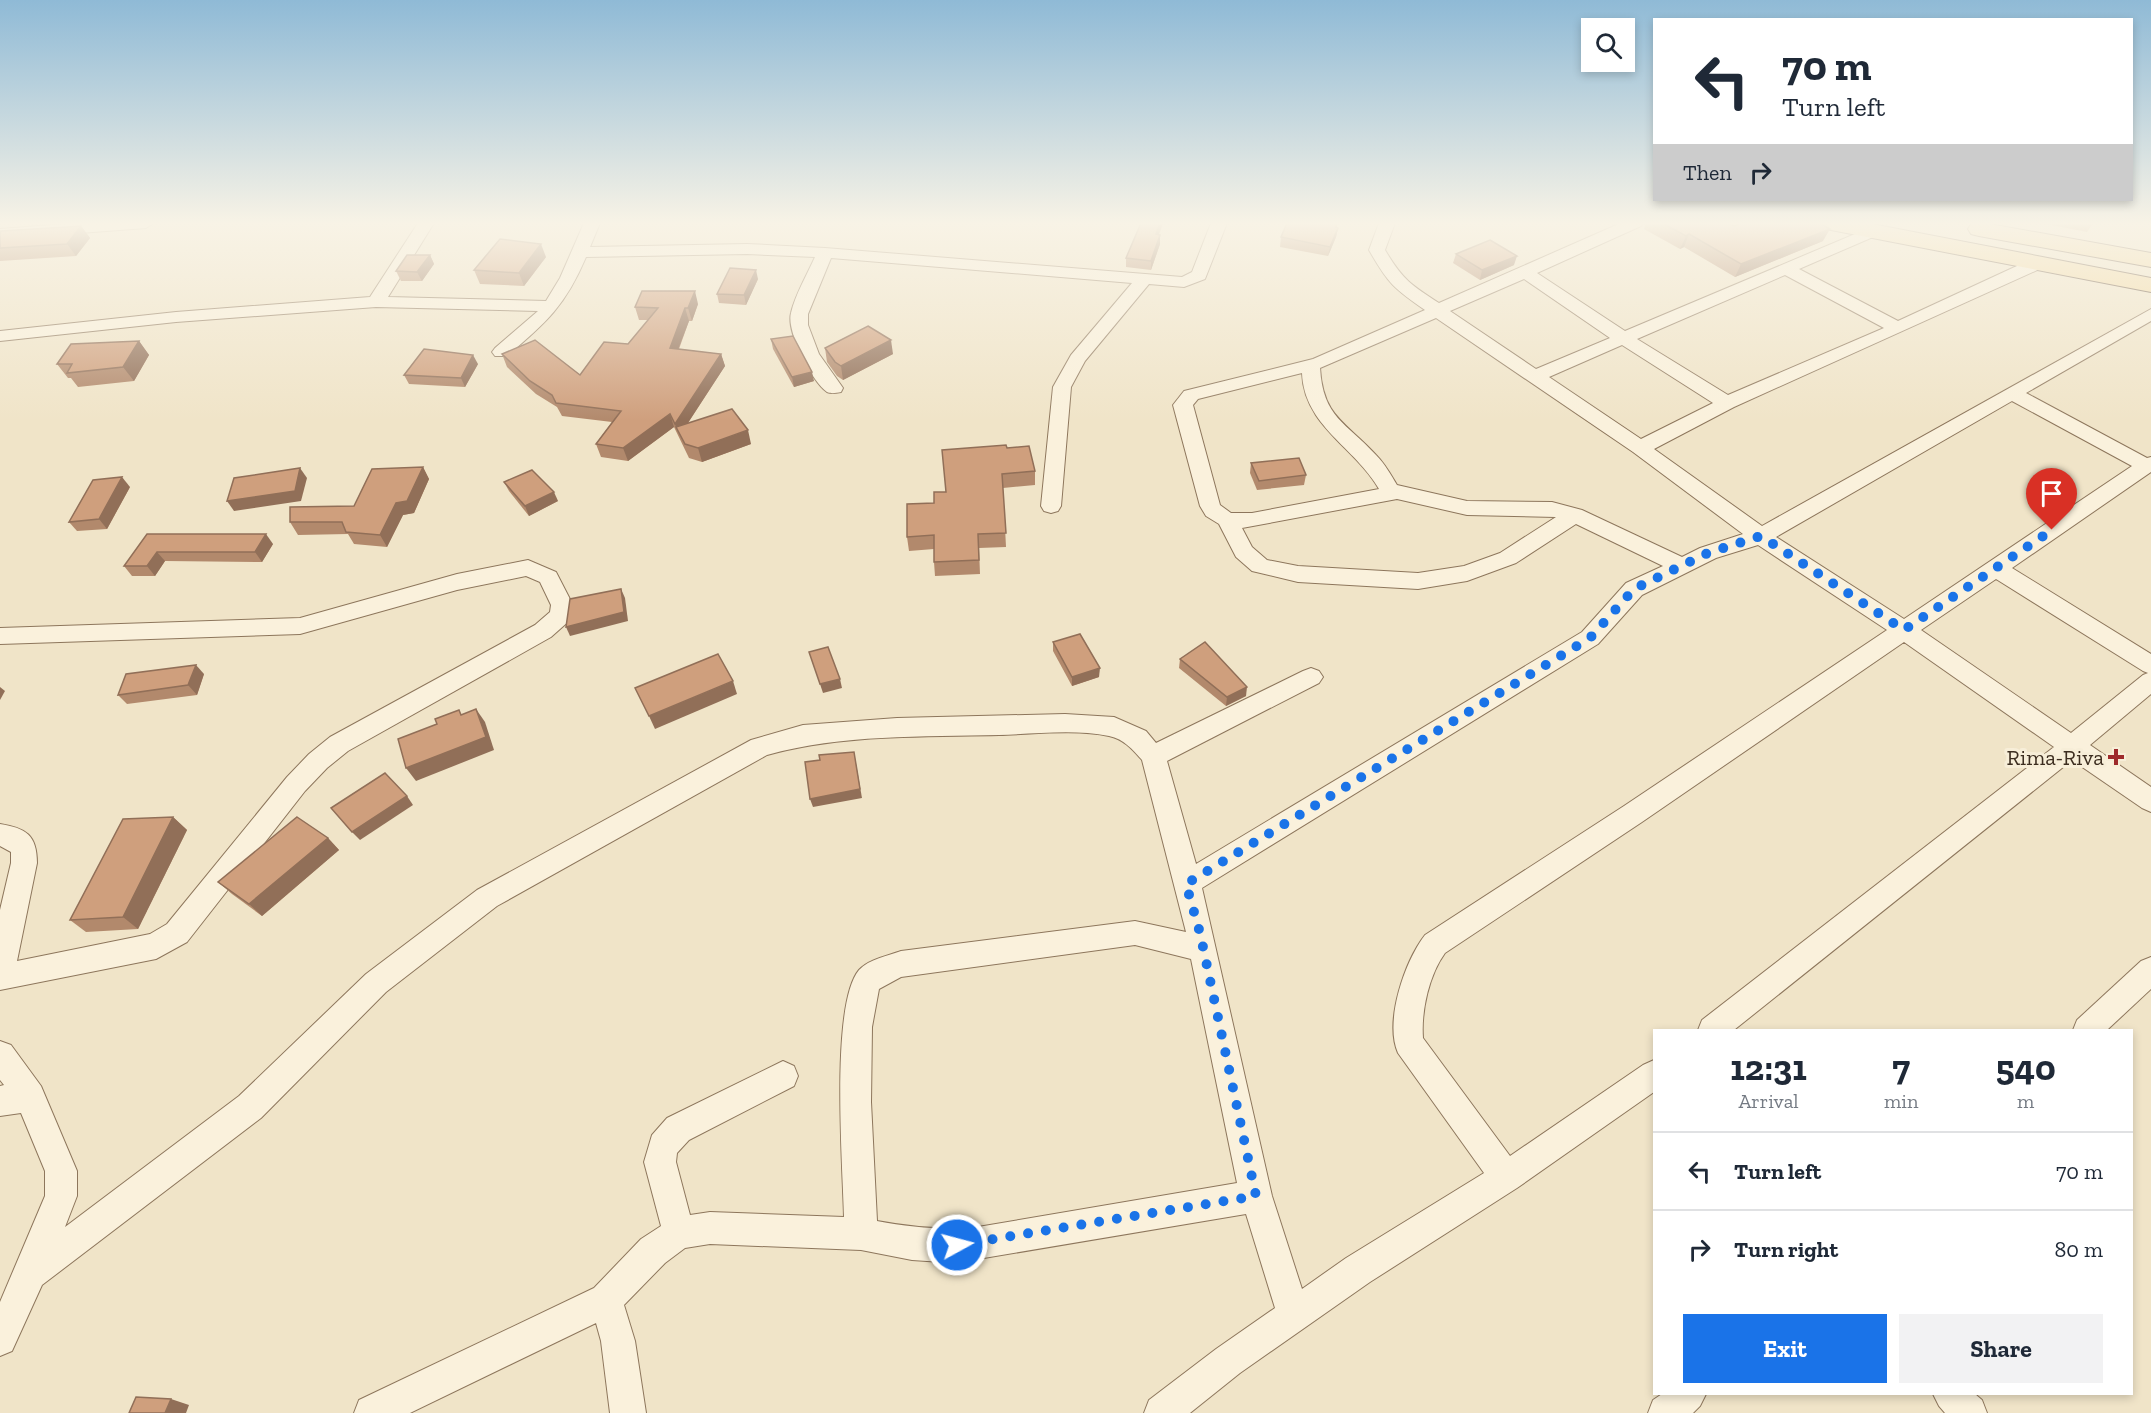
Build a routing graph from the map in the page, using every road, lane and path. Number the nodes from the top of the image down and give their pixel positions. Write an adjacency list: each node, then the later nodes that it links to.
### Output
1 (383, 289): 11 (street)
2 (562, 289): 12 (street)
3 (810, 289): 21 (street)
4 (1136, 289): 27 (street)
5 (1406, 289): 13 (street)
6 (1488, 289): 13 (street)
7 (1550, 289): 17 (street)
8 (1738, 289): 17 (street)
9 (1823, 289): 15 (street)
10 (1982, 289): 15 (street)
11 (375, 302): 12 (street); 16 (street)
12 (551, 306): 18 (street)
13 (1439, 311): 19 (street); 20 (street)
14 (2151, 314): 22 (street)
15 (1898, 328): 23 (street)
16 (0, 336)
17 (1623, 338): 20 (street); 23 (street)
18 (501, 352)
19 (1311, 365): 26 (street); 29 (street)
20 (1536, 376): 24 (street)
21 (834, 388)
22 (2012, 393): 25 (street); 30 (street)
23 (1727, 403): 24 (street)
24 (1640, 448): 30 (street)
25 (2149, 465): 32 (street)
26 (1391, 492): 28 (street); 29 (street)
27 (1051, 506)
28 (1575, 515): 29 (street); 31 (street)
29 (1227, 519)
30 (1761, 536): 31 (street); 33 (street)
31 (1682, 566): 42 (street)
32 (1996, 568): 33 (street); 35 (street)
33 (1904, 630): 38 (street); 52 (street)
34 (0, 636): 45 (street)
35 (2151, 665)
36 (1311, 677): 39 (street)
37 (2151, 681): 38 (street)
38 (2072, 746): 40 (street); 46 (street)
39 (1153, 756): 42 (street); 56 (street)
40 (2151, 801)
41 (0, 835): 45 (street)
42 (1186, 884): 43 (street)
43 (1204, 950): 53 (street); 55 (street)
44 (2151, 970): 47 (street)
45 (0, 975)
46 (1713, 1029)
47 (2088, 1029)
48 (0, 1055): 51 (street)
49 (783, 1076): 54 (street)
50 (1653, 1078): 52 (street)
51 (15, 1099): 56 (street)
52 (1506, 1177): 58 (street)
53 (1256, 1196): 55 (street); 58 (street)
54 (679, 1233): 55 (street); 57 (street)
55 (861, 1234)
56 (30, 1274): 59 (street)
57 (606, 1300): 62 (street); 63 (street)
58 (1294, 1315): 64 (street)
59 (0, 1339)
60 (1687, 1395): 65 (street)
61 (1952, 1395): 66 (street)
62 (372, 1413)
63 (628, 1413)
64 (1162, 1413)
65 (1666, 1413)
66 (1969, 1413)

